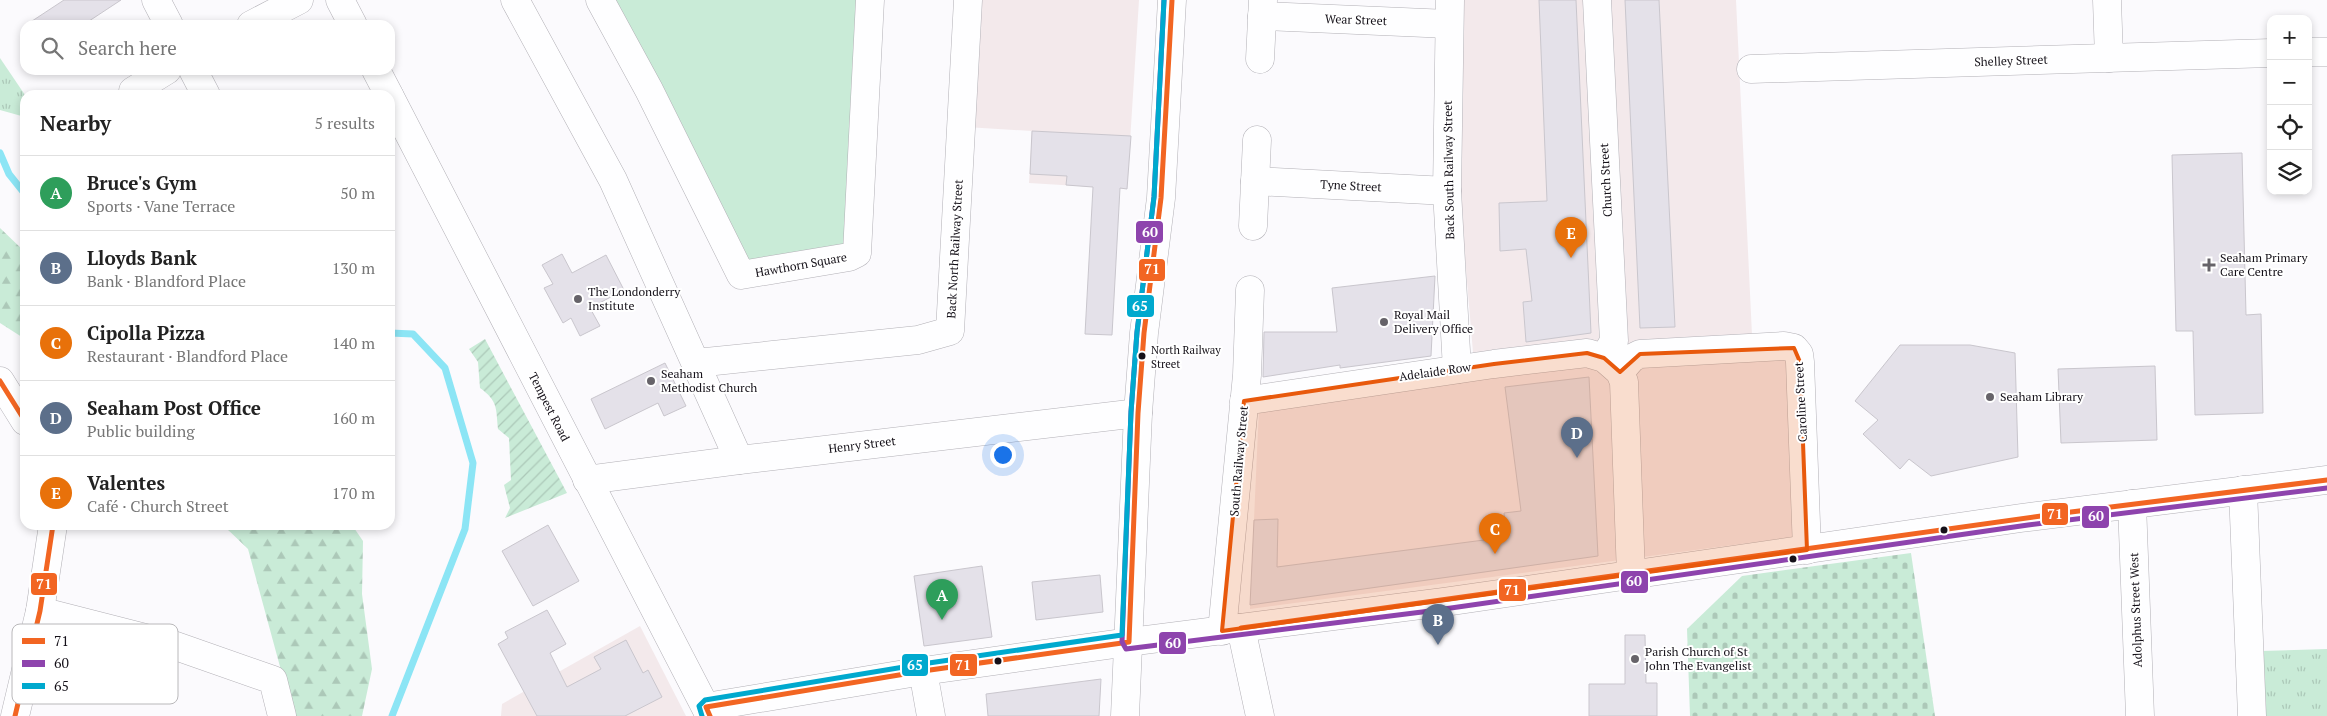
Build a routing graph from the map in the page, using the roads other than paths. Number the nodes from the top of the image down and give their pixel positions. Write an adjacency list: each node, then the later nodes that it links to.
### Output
1 (156, 0): 13 (street)
2 (299, 0): 14 (street)
3 (340, 0): 15 (street)
4 (515, 0): 34 (street)
5 (600, 0): 6 (street, Hawthorn Square)
6 (870, 0)
7 (968, 0): 34 (street, Back North Railway Street)
8 (1172, 0): 39 (street)
9 (1597, 0): 35 (street, Church Street)
10 (2108, 0): 19 (street)
11 (1263, 8): 12 (street, Wear Street); 20 (street)
12 (1450, 12): 31 (street, Back South Railway Street)
13 (166, 20)
14 (261, 20)
15 (350, 20)
16 (2312, 52): 17 (street)
17 (2327, 52)
18 (2267, 53): 19 (street, Shelley Street)
19 (2110, 58): 21 (street, Shelley Street)
20 (1260, 59)
21 (1750, 69)
22 (159, 75): 25 (street)
23 (196, 75): 26 (street)
24 (379, 75): 27 (street, Tempest Road)
25 (135, 90)
26 (203, 90)
27 (387, 90)
28 (395, 106): 42 (street, Tempest Road)
29 (1257, 140): 30 (street)
30 (1255, 181): 31 (street, Tyne Street); 32 (street)
31 (1447, 191): 36 (street, Back South Railway Street)
32 (1253, 226)
33 (1250, 290): 38 (street, South Railway Street)
34 (696, 364): 41 (street)
35 (1612, 365): 36 (street, Adelaide Row); 47 (street, Caroline Street); 48 (street)
36 (1457, 369): 38 (street, Adelaide Row)
37 (0, 381): 40 (street)
38 (1244, 400): 52 (street, South Railway Street)
39 (1138, 413): 41 (street, Henry Street); 53 (street)
40 (14, 415)
41 (739, 460): 42 (street, Henry Street)
42 (587, 480): 56 (street, Tempest Road)
43 (2327, 480): 44 (street)
44 (2243, 490): 45 (street); 62 (street)
45 (2132, 504): 47 (street); 61 (street, Adolphus Street West)
46 (52, 530): 49 (street)
47 (1808, 550): 48 (street)
48 (1631, 575): 52 (street)
49 (40, 612): 50 (street); 51 (street)
50 (37, 624)
51 (88, 624)
52 (1221, 631): 53 (street); 60 (street, South Railway Street)
53 (1129, 642): 55 (street); 59 (street)
54 (178, 647): 57 (street)
55 (923, 671): 56 (street); 58 (street)
56 (708, 711)
57 (282, 716)
58 (931, 716)
59 (1125, 716)
60 (1260, 716)
61 (2140, 716)
62 (2252, 716)

